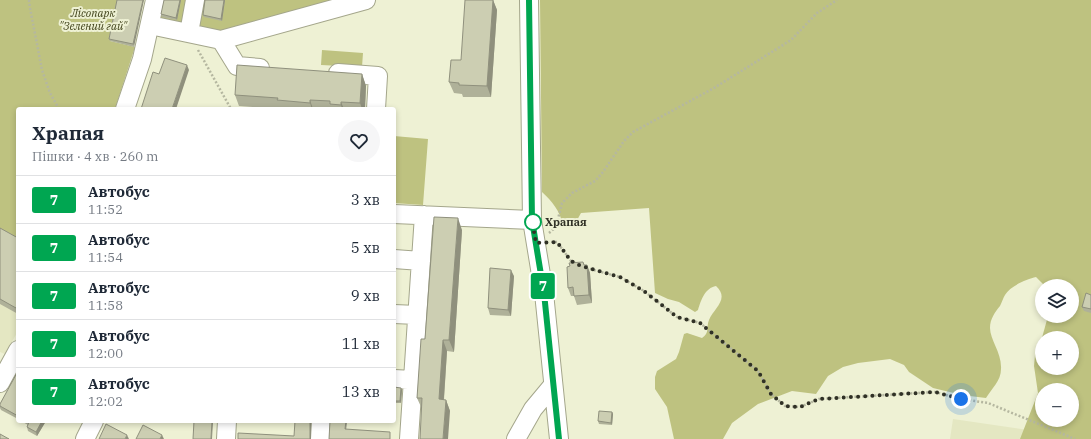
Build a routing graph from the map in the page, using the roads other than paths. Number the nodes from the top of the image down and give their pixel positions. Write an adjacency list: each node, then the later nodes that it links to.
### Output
1 (155, 0): 5 (street)
2 (195, 0): 6 (street)
3 (366, 0): 7 (street)
4 (529, 0): 14 (street)
5 (150, 25): 6 (street); 10 (street)
6 (189, 33): 7 (street)
7 (221, 40): 8 (street)
8 (276, 69)
9 (323, 72): 11 (street)
10 (126, 107)
11 (376, 107)
12 (396, 214): 13 (street)
13 (424, 215): 14 (street); 16 (street)
14 (532, 220): 23 (street)
15 (396, 259): 16 (street)
16 (421, 261): 18 (street)
17 (396, 314): 18 (street)
18 (417, 315): 21 (street)
19 (16, 354): 22 (street)
20 (396, 379): 21 (street)
21 (413, 380): 31 (street)
22 (0, 383)
23 (553, 385): 24 (street); 34 (street)
24 (533, 409): 32 (street); 33 (street)
25 (93, 423): 28 (street)
26 (227, 423): 29 (street)
27 (321, 423): 30 (street)
28 (85, 439)
29 (226, 439)
30 (320, 439)
31 (409, 439)
32 (516, 439)
33 (531, 439)
34 (559, 439)

